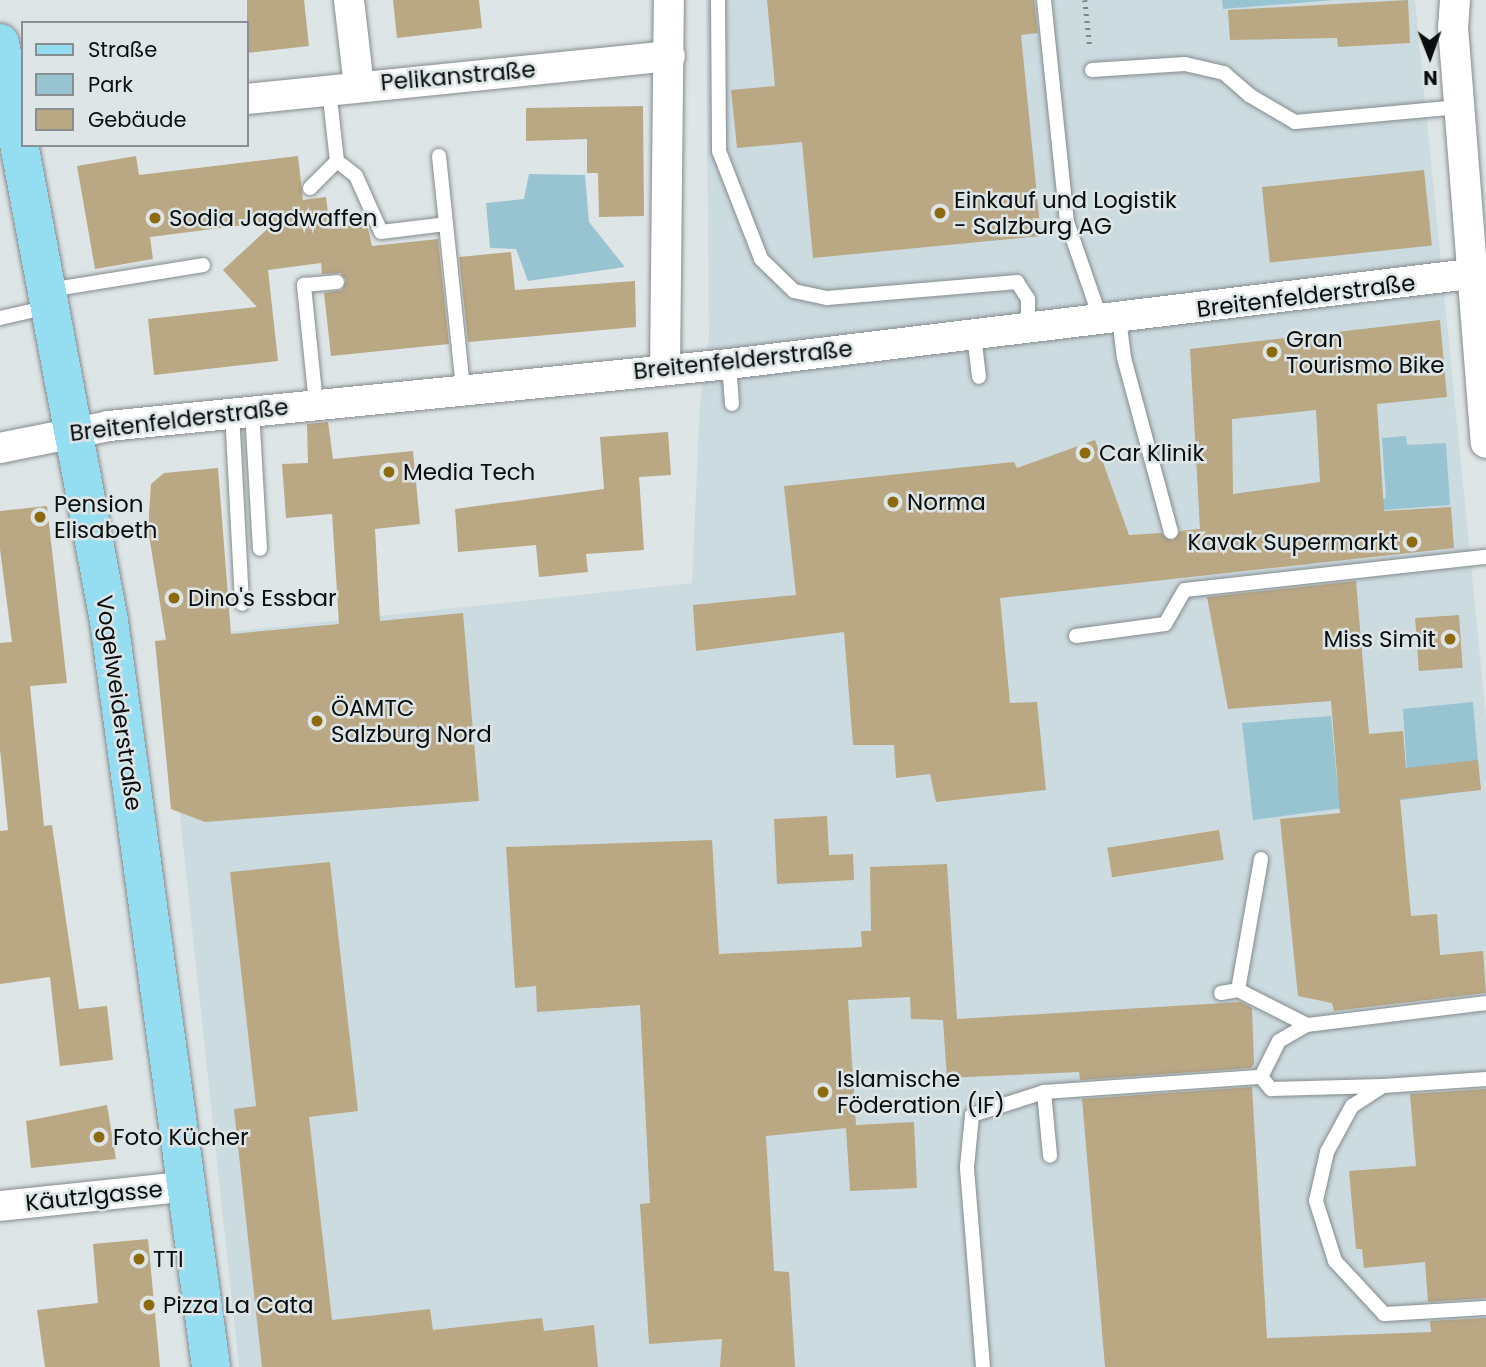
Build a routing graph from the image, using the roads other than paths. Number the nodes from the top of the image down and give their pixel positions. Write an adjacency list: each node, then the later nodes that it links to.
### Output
1 (349, 0): 9 (street)
2 (669, 0): 7 (street)
3 (718, 0): 24 (lane)
4 (1044, 0): 23 (lane)
5 (1455, 0): 12 (street)
6 (0, 43): 13 (main road, Vogelweiderstraße)
7 (670, 56): 9 (street, Pelikanstraße); 27 (street)
8 (1093, 70): 12 (lane)
9 (359, 86): 10 (street, Pelikanstraße)
10 (329, 89): 11 (street, Pelikanstraße); 15 (lane)
11 (248, 99)
12 (1459, 107): 19 (street)
13 (13, 133): 21 (main road, Vogelweiderstraße)
14 (439, 156): 17 (lane)
15 (337, 162): 16 (lane); 17 (lane)
16 (310, 188)
17 (446, 224): 29 (lane)
18 (203, 265): 21 (lane)
19 (1479, 274): 23 (street, Breitenfelderstraße); 33 (street)
20 (337, 282): 30 (lane)
21 (49, 298): 22 (lane); 34 (main road, Vogelweiderstraße)
22 (0, 318)
23 (1110, 319): 24 (street, Breitenfelderstraße); 36 (lane)
24 (1028, 329): 25 (street, Breitenfelderstraße)
25 (974, 335): 26 (street, Breitenfelderstraße); 28 (lane)
26 (729, 364): 27 (street, Breitenfelderstraße); 31 (lane)
27 (665, 369): 29 (street, Breitenfelderstraße)
28 (979, 377)
29 (463, 388): 30 (street, Breitenfelderstraße)
30 (316, 404): 32 (street, Breitenfelderstraße)
31 (732, 404)
32 (242, 412): 34 (street, Breitenfelderstraße); 37 (lane); 39 (lane)
33 (1485, 430)
34 (74, 433): 35 (street, Breitenfelderstraße); 51 (main road, Vogelweiderstraße)
35 (0, 448)
36 (1171, 532)
37 (260, 549)
38 (1486, 557): 40 (lane)
39 (242, 604)
40 (1076, 636)
41 (1261, 859): 42 (lane)
42 (1238, 990): 43 (lane); 45 (lane)
43 (1221, 993)
44 (1486, 1003): 45 (lane)
45 (1307, 1026): 46 (lane)
46 (1261, 1077): 48 (lane); 49 (lane)
47 (1486, 1079): 48 (lane)
48 (1383, 1086): 53 (lane)
49 (1044, 1093): 50 (lane); 55 (lane)
50 (1050, 1156)
51 (189, 1186): 52 (street, Käutzlgasse); 54 (main road, Vogelweiderstraße)
52 (0, 1206)
53 (1486, 1308)
54 (211, 1367)
55 (983, 1367)

